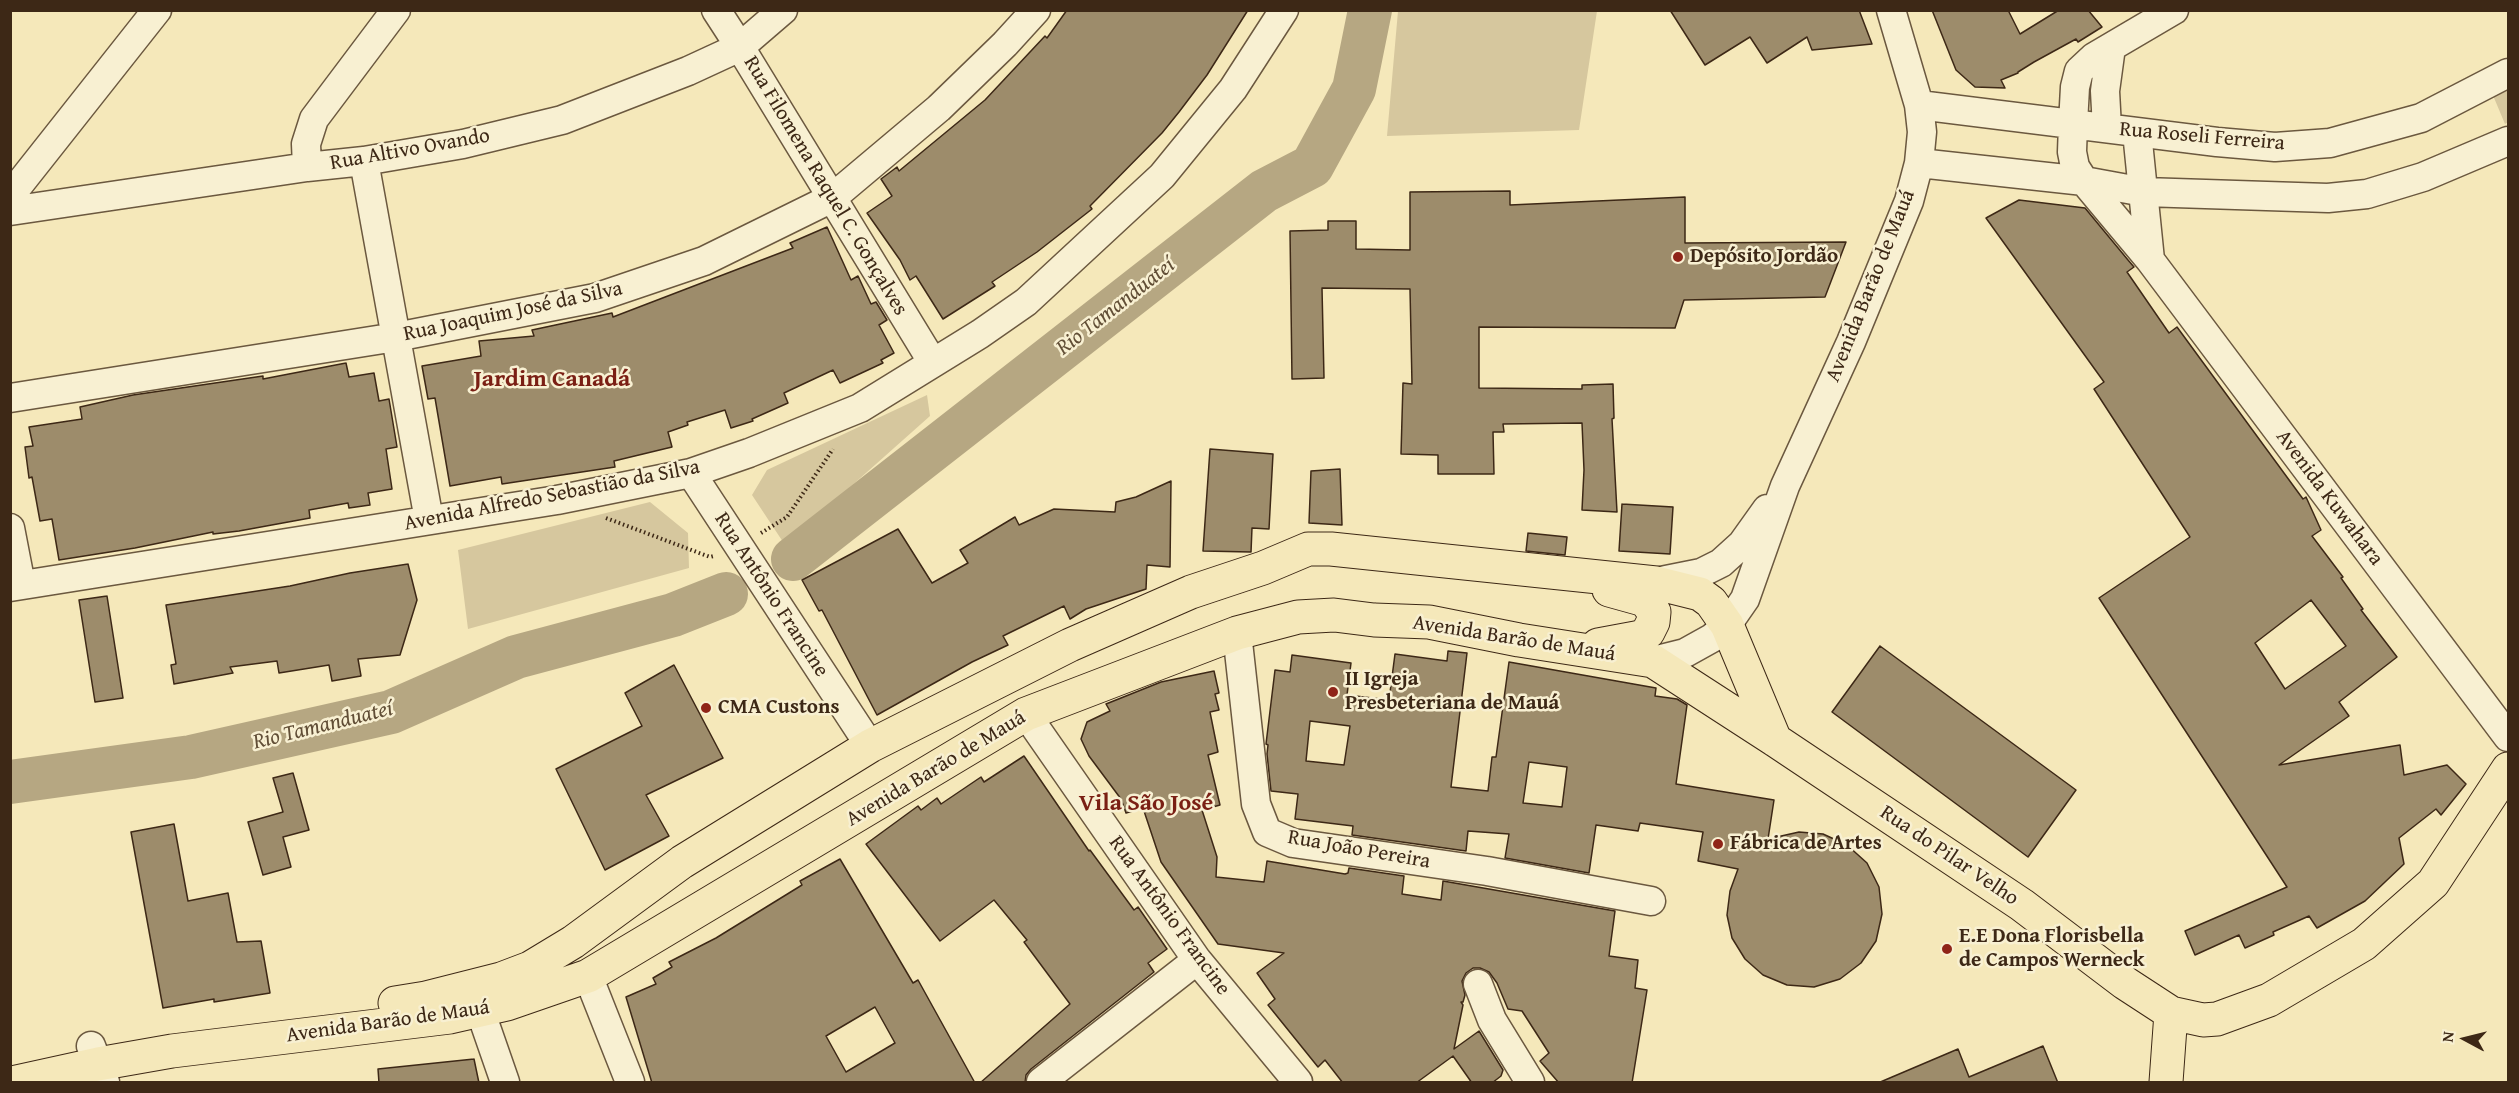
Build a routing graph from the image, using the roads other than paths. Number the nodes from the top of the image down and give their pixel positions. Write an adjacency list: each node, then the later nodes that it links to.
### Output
1 (157, 10): 22 (street)
2 (396, 10): 19 (street)
3 (716, 10): 9 (street, Rua Filomena Raquel C. Gonçalves)
4 (783, 10): 9 (street, Rua Altivo Ovando)
5 (1036, 10): 23 (street, Rua Joaquim José da Silva)
6 (1284, 10): 27 (street, Avenida Alfredo Sebastião da Silva)
7 (1891, 10): 12 (street, Avenida Barão de Mauá)
8 (2174, 10): 10 (street, Avenida Kuwahara)
9 (741, 46): 17 (street, Rua Altivo Ovando); 23 (street, Rua Filomena Raquel C. Gonçalves)
10 (2111, 47): 13 (street, Avenida Kuwahara); 14 (street)
11 (2508, 74): 15 (street, Rua Roseli Ferreira)
12 (1919, 105): 13 (street, Rua Roseli Ferreira); 18 (street, Avenida Barão de Mauá)
13 (2073, 124): 14 (street, Rua Roseli Ferreira); 20 (street, Avenida Kuwahara)
14 (2107, 128): 15 (street, Rua Roseli Ferreira)
15 (2137, 132): 21 (street)
16 (2508, 141): 21 (street)
17 (364, 161): 19 (street, Rua Altivo Ovando); 26 (street)
18 (1919, 163): 20 (street); 30 (street, Avenida Barão de Mauá)
19 (307, 167): 24 (street, Rua Altivo Ovando)
20 (2084, 181): 21 (street); 25 (street, Avenida Kuwahara)
21 (2144, 192): 25 (street)
22 (10, 196)
23 (832, 198): 26 (street, Rua Joaquim José da Silva); 27 (street, Rua Filomena Raquel C. Gonçalves)
24 (10, 211)
25 (2150, 260): 41 (street, Avenida Kuwahara)
26 (396, 337): 28 (street, Rua Joaquim José da Silva); 31 (street)
27 (933, 363): 29 (street, Avenida Alfredo Sebastião da Silva)
28 (10, 398)
29 (690, 474): 31 (street, Avenida Alfredo Sebastião da Silva); 43 (street, Rua Antônio Francine)
30 (1785, 486): 34 (street, Avenida Barão de Mauá); 36 (street, Avenida Barão de Mauá)
31 (429, 520): 35 (street, Avenida Alfredo Sebastião da Silva)
32 (10, 528): 35 (street)
33 (1594, 577): 34 (main road, Avenida Barão de Mauá); 38 (main road); 43 (main road, Avenida Barão de Mauá)
34 (1656, 583): 36 (main road)
35 (16, 586)
36 (1727, 625): 39 (street, Avenida Barão de Mauá); 42 (main road)
37 (1237, 633): 38 (main road, Avenida Barão de Mauá); 40 (main road, Avenida Barão de Mauá); 46 (street, Rua João Pereira)
38 (1576, 649): 39 (main road, Avenida Barão de Mauá)
39 (1653, 661): 42 (main road, Rua do Pilar Velho)
40 (1026, 714): 47 (main road, Avenida Barão de Mauá); 48 (street, Rua Antônio Francine)
41 (2508, 736)
42 (1775, 740): 52 (main road, Rua do Pilar Velho)
43 (870, 746): 45 (main road, Avenida Barão de Mauá)
44 (2508, 769): 52 (main road, Rua do Pilar Velho)
45 (682, 862): 47 (main road); 54 (main road, Avenida Barão de Mauá)
46 (1651, 901)
47 (711, 903): 49 (main road, Avenida Barão de Mauá)
48 (1197, 960): 59 (street); 60 (street, Rua Antônio Francine)
49 (588, 976): 51 (main road, Avenida Barão de Mauá); 58 (street)
50 (1478, 984): 55 (street)
51 (480, 1010): 54 (main road, Avenida Barão de Mauá); 57 (street)
52 (2171, 1013): 61 (main road)
53 (10, 1060): 54 (main road, Avenida Barão de Mauá)
54 (98, 1064): 56 (main road, Avenida Barão de Mauá)
55 (1524, 1080)
56 (16, 1083)
57 (505, 1083)
58 (630, 1083)
59 (1041, 1083)
60 (1298, 1083)
61 (2166, 1083)

